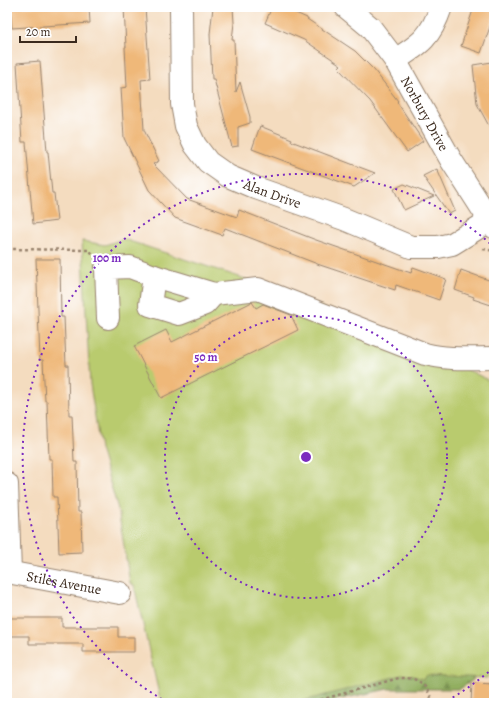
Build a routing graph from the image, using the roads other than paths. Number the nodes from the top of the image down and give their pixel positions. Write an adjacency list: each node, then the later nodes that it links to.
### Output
1 (181, 7): 5 (street, Alan Drive)
2 (346, 7): 4 (street, Norbury Drive)
3 (441, 7): 4 (street)
4 (395, 60): 5 (street, Norbury Drive)
5 (491, 224)
6 (154, 276): 7 (street); 7 (street); 8 (street)
7 (214, 294): 9 (street)
8 (108, 318)
9 (494, 358)
10 (7, 484): 11 (street)
11 (8, 572): 12 (street, Stiles Avenue)
12 (120, 593)

